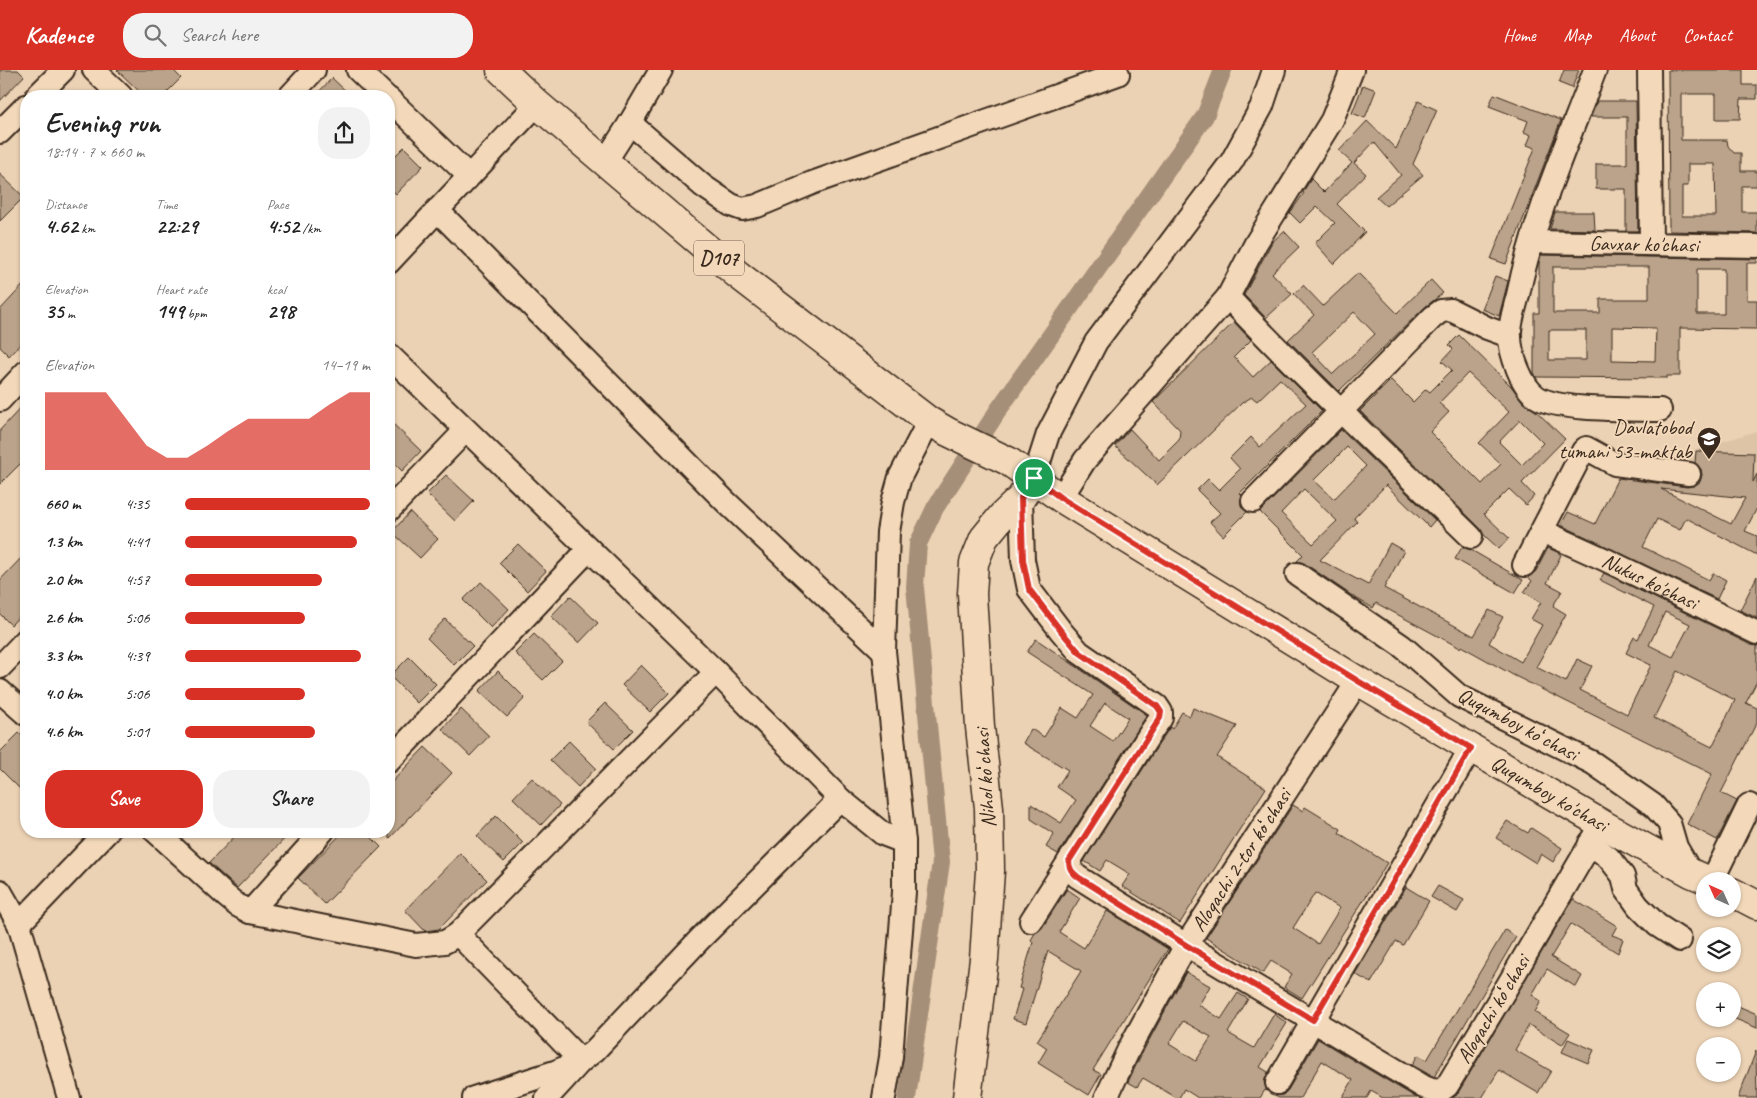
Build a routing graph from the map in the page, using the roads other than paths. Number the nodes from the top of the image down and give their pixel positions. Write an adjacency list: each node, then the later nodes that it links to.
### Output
1 (63, 70): 12 (street)
2 (94, 70): 13 (street)
3 (314, 70): 14 (street)
4 (358, 70): 15 (street)
5 (501, 70): 16 (main road, D107)
6 (1274, 70): 38 (street)
7 (1352, 70): 28 (street)
8 (1595, 70): 24 (street)
9 (1650, 70): 25 (street)
10 (664, 71): 19 (street)
11 (1118, 74): 19 (street)
12 (42, 90)
13 (115, 90)
14 (296, 90)
15 (379, 90)
16 (537, 104): 21 (main road, D107); 22 (street)
17 (395, 105): 22 (street)
18 (20, 112): 20 (street)
19 (630, 123): 21 (street)
20 (0, 132)
21 (605, 162): 35 (main road, D107)
22 (468, 175): 23 (street)
23 (437, 210): 27 (street); 49 (street)
24 (1532, 242): 25 (street, Gavxar ko'chasi); 29 (street)
25 (1651, 243): 26 (street, Gavxar ko'chasi)
26 (1757, 246)
27 (395, 256)
28 (1228, 298): 34 (street); 39 (street)
29 (1510, 336): 33 (street); 34 (street)
30 (395, 361): 36 (street)
31 (20, 378): 32 (street)
32 (0, 400)
33 (1660, 410)
34 (1342, 411): 40 (street); 43 (street)
35 (939, 426): 38 (main road, Ququmboy ko'chasi / D107); 49 (street)
36 (466, 430): 41 (street); 44 (street)
37 (1689, 474): 42 (street)
38 (1027, 488): 39 (main road, Ququmboy ko'chasi / D107); 64 (street); 84 (main road, Nihol koʻchasi)
39 (1061, 498): 52 (main road, Ququmboy ko'chasi / D107)
40 (1253, 500)
41 (395, 504)
42 (1542, 531): 45 (street); 47 (street, Nukus ko'chasi)
43 (1471, 537)
44 (589, 549): 51 (street); 56 (street)
45 (1524, 565)
46 (1297, 574): 65 (street, Ququmboy koʻchasi)
47 (1757, 633)
48 (20, 646): 50 (street)
49 (884, 651): 63 (street)
50 (0, 667)
51 (716, 672): 57 (street); 74 (street)
52 (1358, 681): 55 (main road, Ququmboy ko'chasi / D107); 76 (street, Aloqachi 2-tor koʻchasi)
53 (0, 690): 54 (street)
54 (20, 708)
55 (1471, 748): 59 (main road, Ququmboy ko'chasi / D107); 77 (street)
56 (395, 755)
57 (840, 799): 63 (street); 78 (street)
58 (1749, 805): 66 (street)
59 (1596, 834): 67 (main road, Ququmboy ko'chasi / D107); 75 (street); 77 (street, Aloqachi koʻchasi)
60 (101, 838): 73 (street)
61 (163, 838): 71 (street)
62 (316, 838): 71 (street)
63 (904, 842): 83 (street)
64 (1069, 861): 72 (street); 76 (street, Aloqachi koʻchasi)
65 (1698, 872)
66 (1708, 872)
67 (1696, 876)
68 (0, 891): 73 (street)
69 (1741, 897): 70 (main road)
70 (1757, 905)
71 (250, 912): 74 (street)
72 (1031, 921)
73 (19, 924): 80 (street)
74 (458, 934): 78 (street)
75 (1680, 940)
76 (1186, 945): 77 (street, Aloqachi koʻchasi); 85 (street, Aloqachi 2-tor koʻchasi)
77 (1313, 1020): 79 (street)
78 (581, 1061): 81 (street); 82 (street)
79 (1277, 1083)
80 (68, 1098)
81 (474, 1098)
82 (547, 1098)
83 (884, 1098)
84 (968, 1098)
85 (1106, 1098)

